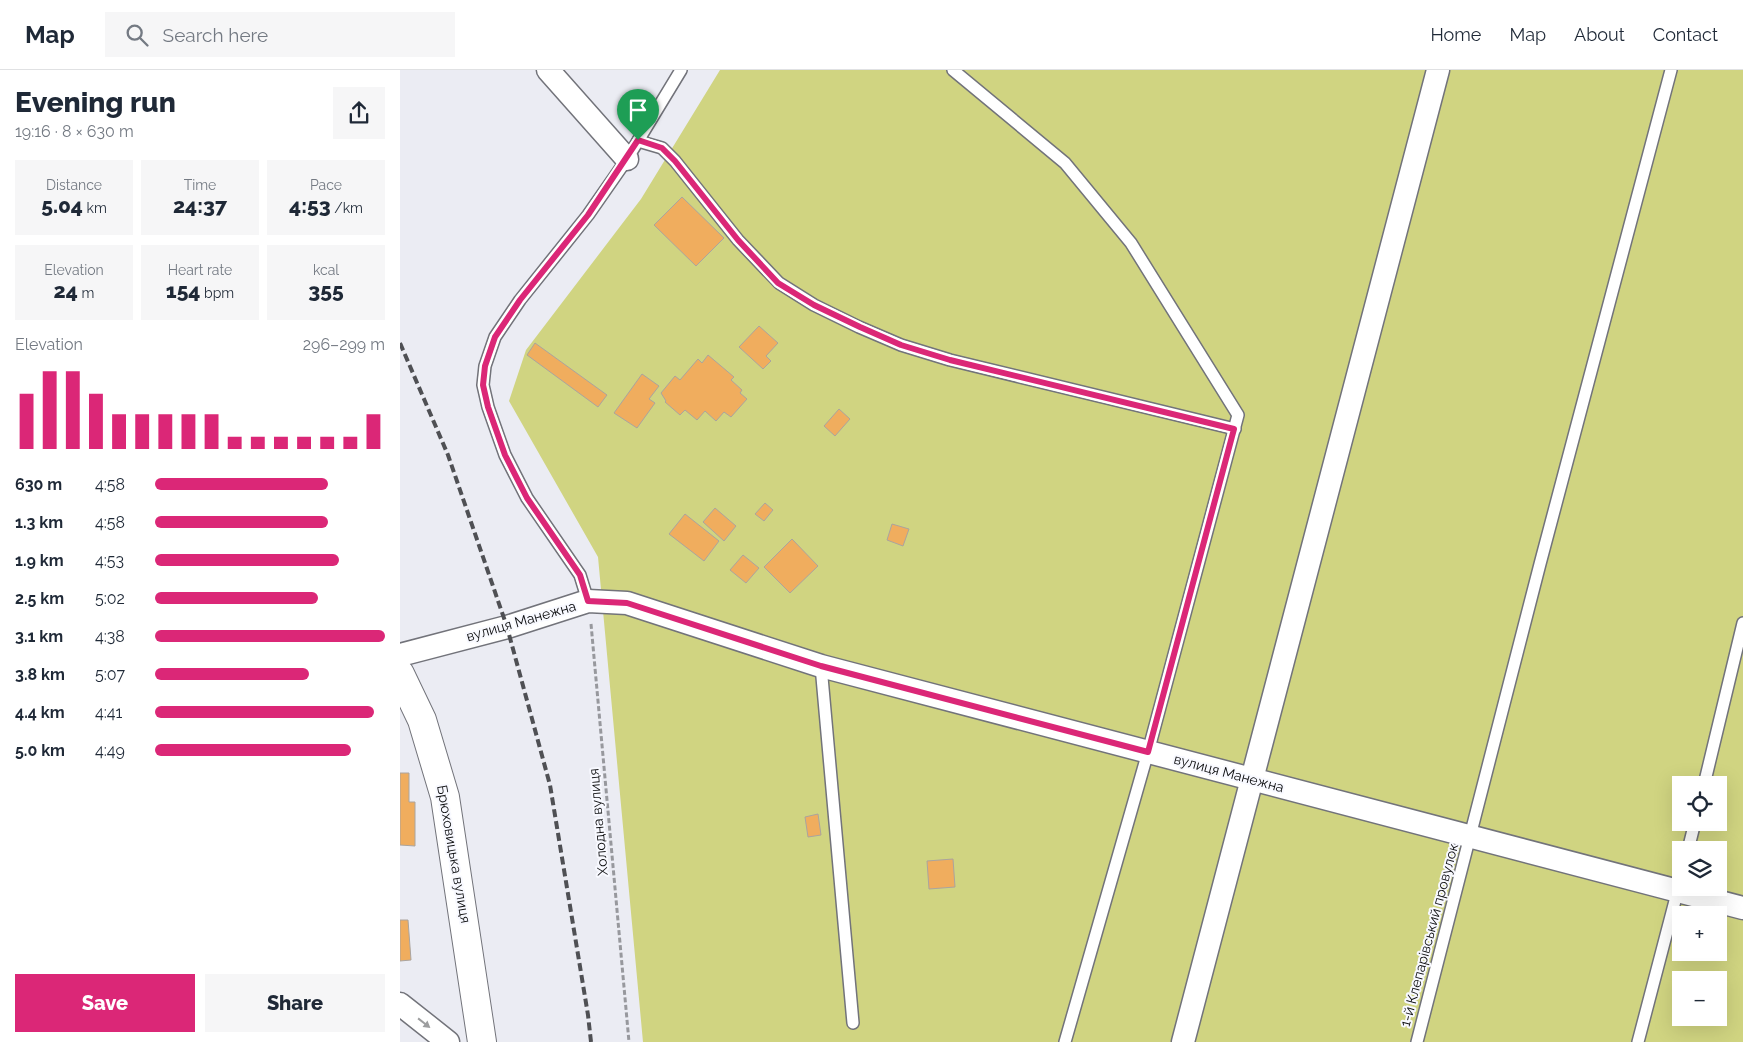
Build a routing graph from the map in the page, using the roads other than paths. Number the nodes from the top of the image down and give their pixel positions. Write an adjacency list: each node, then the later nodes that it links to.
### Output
1 (548, 70): 6 (street)
2 (681, 70): 6 (lane)
3 (953, 70): 7 (lane)
4 (1438, 70): 15 (street)
5 (1671, 70): 16 (lane, 1-й Клепарівський провулок)
6 (633, 150): 7 (lane); 8 (lane)
7 (1234, 429): 13 (lane)
8 (588, 601): 10 (street, вулиця Манежна); 11 (street, вулиця Манежна)
9 (1743, 623): 14 (lane)
10 (400, 655)
11 (821, 666): 13 (street, вулиця Манежна); 22 (lane)
12 (400, 674): 24 (main road, Брюховицька вулиця)
13 (1148, 752): 15 (street, вулиця Манежна); 25 (lane)
14 (1706, 776)
15 (1252, 779): 16 (street, вулиця Манежна); 26 (street)
16 (1470, 836): 17 (street, вулиця Манежна); 27 (lane, 1-й Клепарівський провулок)
17 (1672, 882)
18 (1677, 896): 28 (lane)
19 (1712, 896): 20 (street, вулиця Манежна)
20 (1743, 908)
21 (400, 1004): 23 (street, one-way to 23)
22 (853, 1023)
23 (448, 1042)
24 (482, 1042)
25 (1065, 1042)
26 (1183, 1042)
27 (1417, 1042)
28 (1638, 1042)

